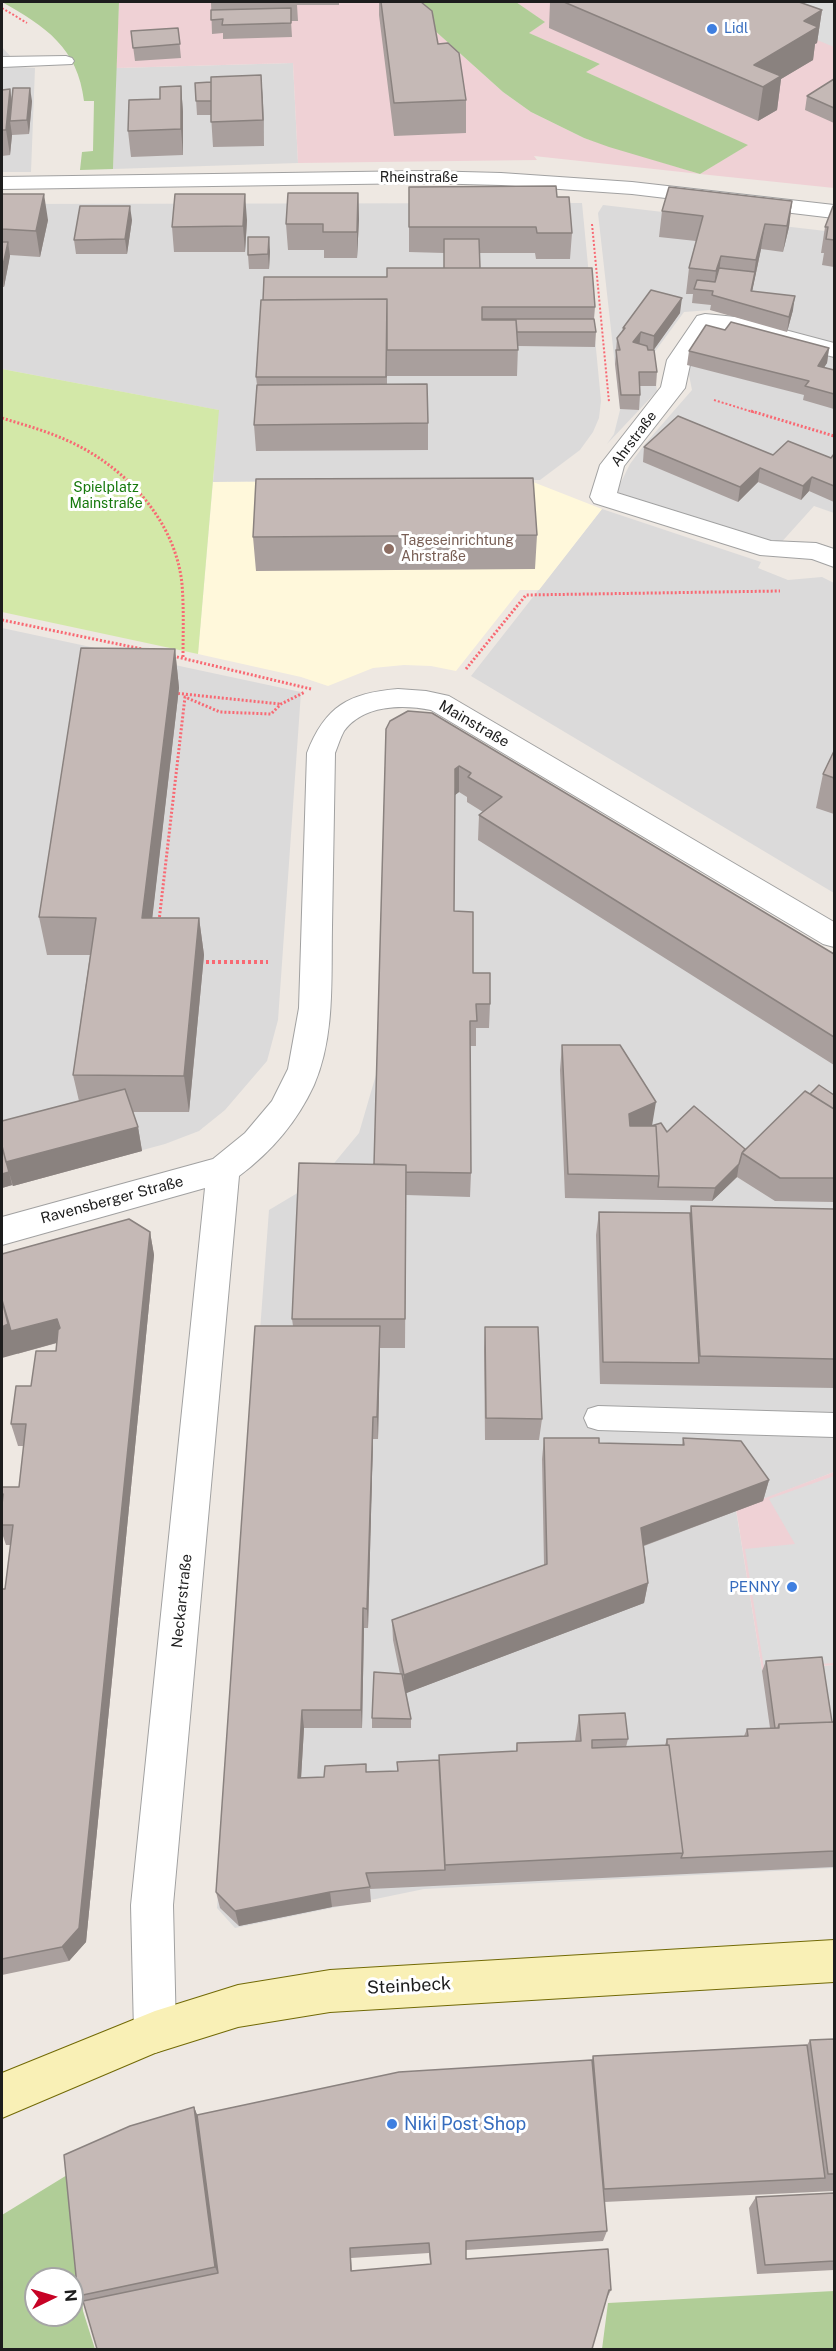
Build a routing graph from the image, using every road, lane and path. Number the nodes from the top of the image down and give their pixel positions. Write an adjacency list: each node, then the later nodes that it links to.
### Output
1 (66, 61): 2 (lane)
2 (2, 62)
3 (2, 183): 4 (street, Rheinstraße)
4 (589, 184): 5 (street, Rheinstraße); 8 (path)
5 (834, 212)
6 (834, 350): 7 (street, Ahrstraße)
7 (673, 388): 10 (path); 11 (street, Ahrstraße)
8 (609, 409)
9 (2, 418): 16 (path)
10 (834, 436)
11 (834, 559)
12 (787, 591): 19 (path)
13 (2, 620): 14 (path)
14 (149, 651)
15 (171, 655): 16 (path)
16 (183, 658): 17 (path)
17 (311, 689): 20 (path); 21 (path)
18 (169, 693): 20 (path)
19 (439, 703): 21 (street, Mainstraße); 23 (street, Mainstraße)
20 (281, 704): 22 (path)
21 (352, 711): 25 (street, Mainstraße)
22 (159, 927)
23 (834, 936)
24 (190, 962): 25 (path)
25 (317, 962): 26 (street, Mainstraße)
26 (223, 1170): 27 (street, Ravensberger Straße); 31 (street, Neckarstraße)
27 (2, 1231)
28 (598, 1418): 29 (lane)
29 (834, 1425)
30 (834, 1961): 31 (main road, Steinbeck)
31 (155, 2032): 32 (main road, Steinbeck)
32 (2, 2096)

